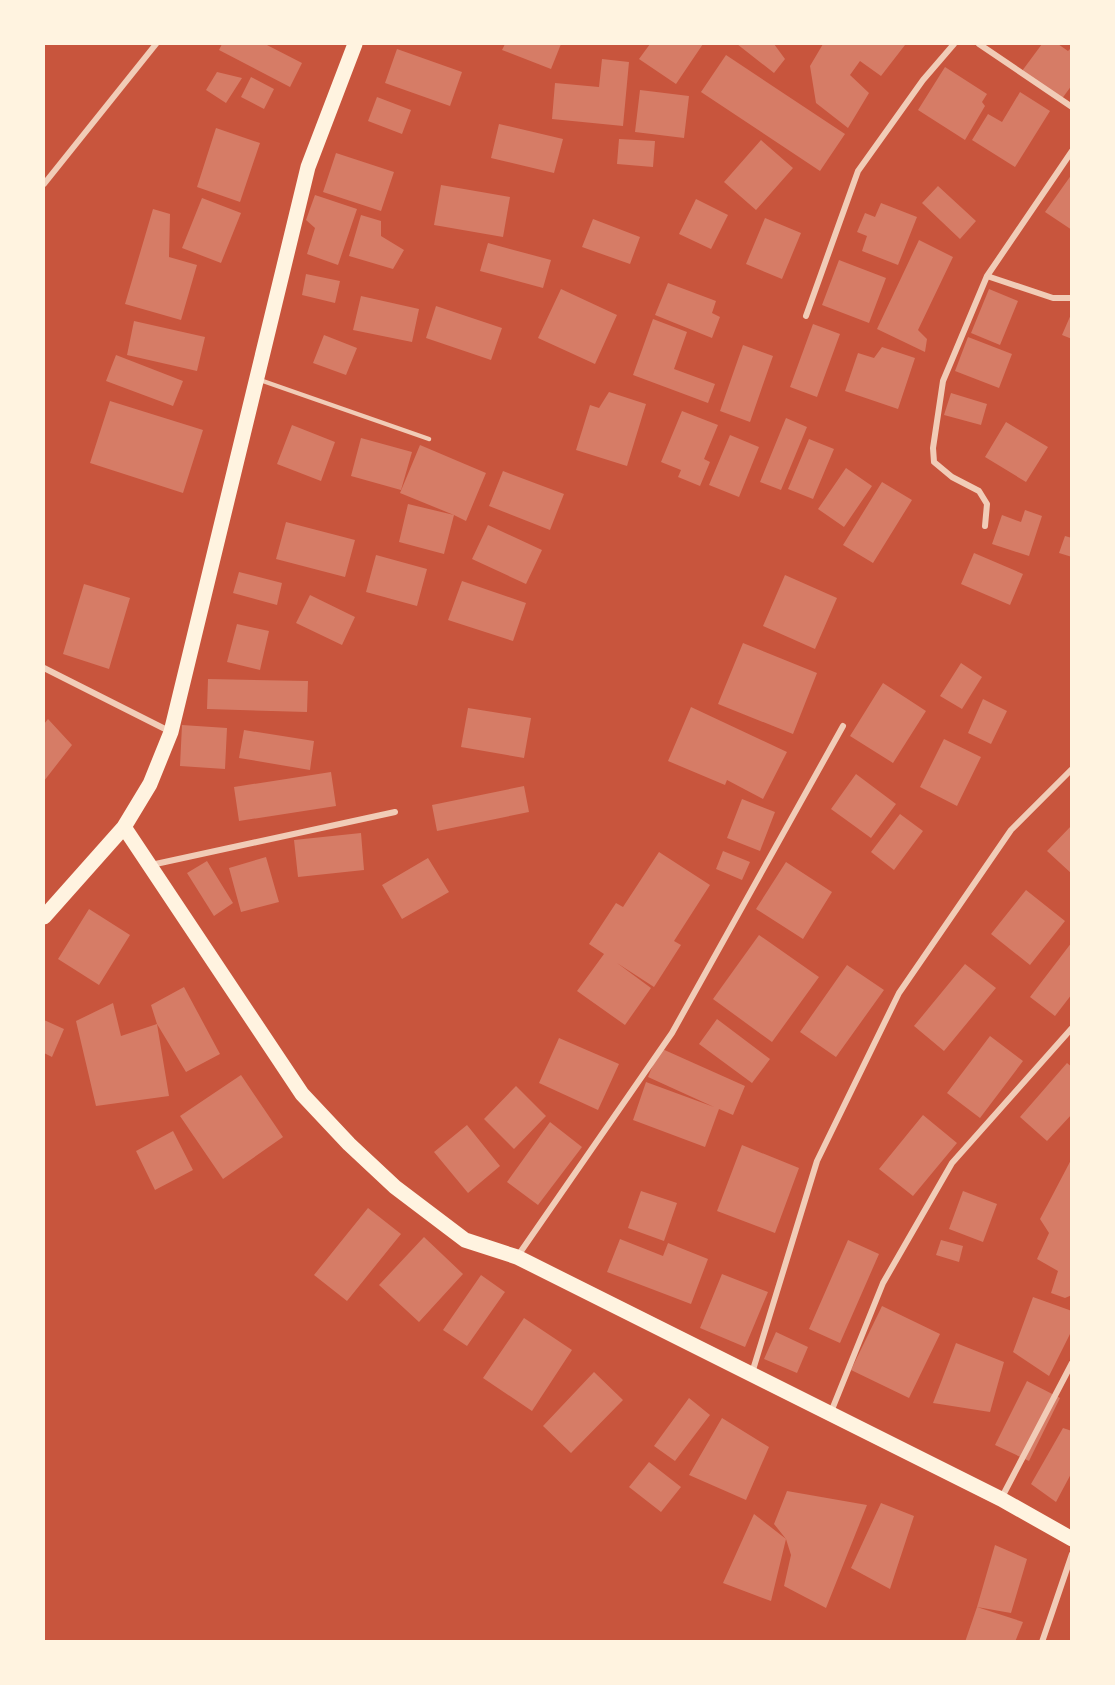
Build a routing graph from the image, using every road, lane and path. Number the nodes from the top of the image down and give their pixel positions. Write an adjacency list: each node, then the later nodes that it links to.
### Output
1 (156, 44): 7 (street)
2 (355, 44): 11 (main road)
3 (954, 44): 10 (street)
4 (980, 44): 5 (street)
5 (1071, 107)
6 (1071, 151): 8 (street)
7 (44, 184)
8 (987, 276): 9 (street); 13 (street)
9 (1071, 298)
10 (806, 316)
11 (255, 378): 12 (lane); 16 (main road)
12 (429, 438)
13 (985, 526)
14 (44, 668): 16 (street)
15 (843, 726): 23 (street)
16 (171, 732): 19 (main road)
17 (1071, 769): 25 (street)
18 (395, 812): 20 (street)
19 (124, 827): 20 (main road); 21 (main road)
20 (151, 866): 23 (main road)
21 (44, 917)
22 (1071, 1028): 26 (street)
23 (518, 1257): 25 (main road)
24 (1071, 1364): 27 (street)
25 (751, 1376): 26 (main road)
26 (830, 1414): 27 (main road)
27 (1001, 1499): 28 (main road)
28 (1071, 1539)
29 (1071, 1554): 30 (street)
30 (1042, 1641)

